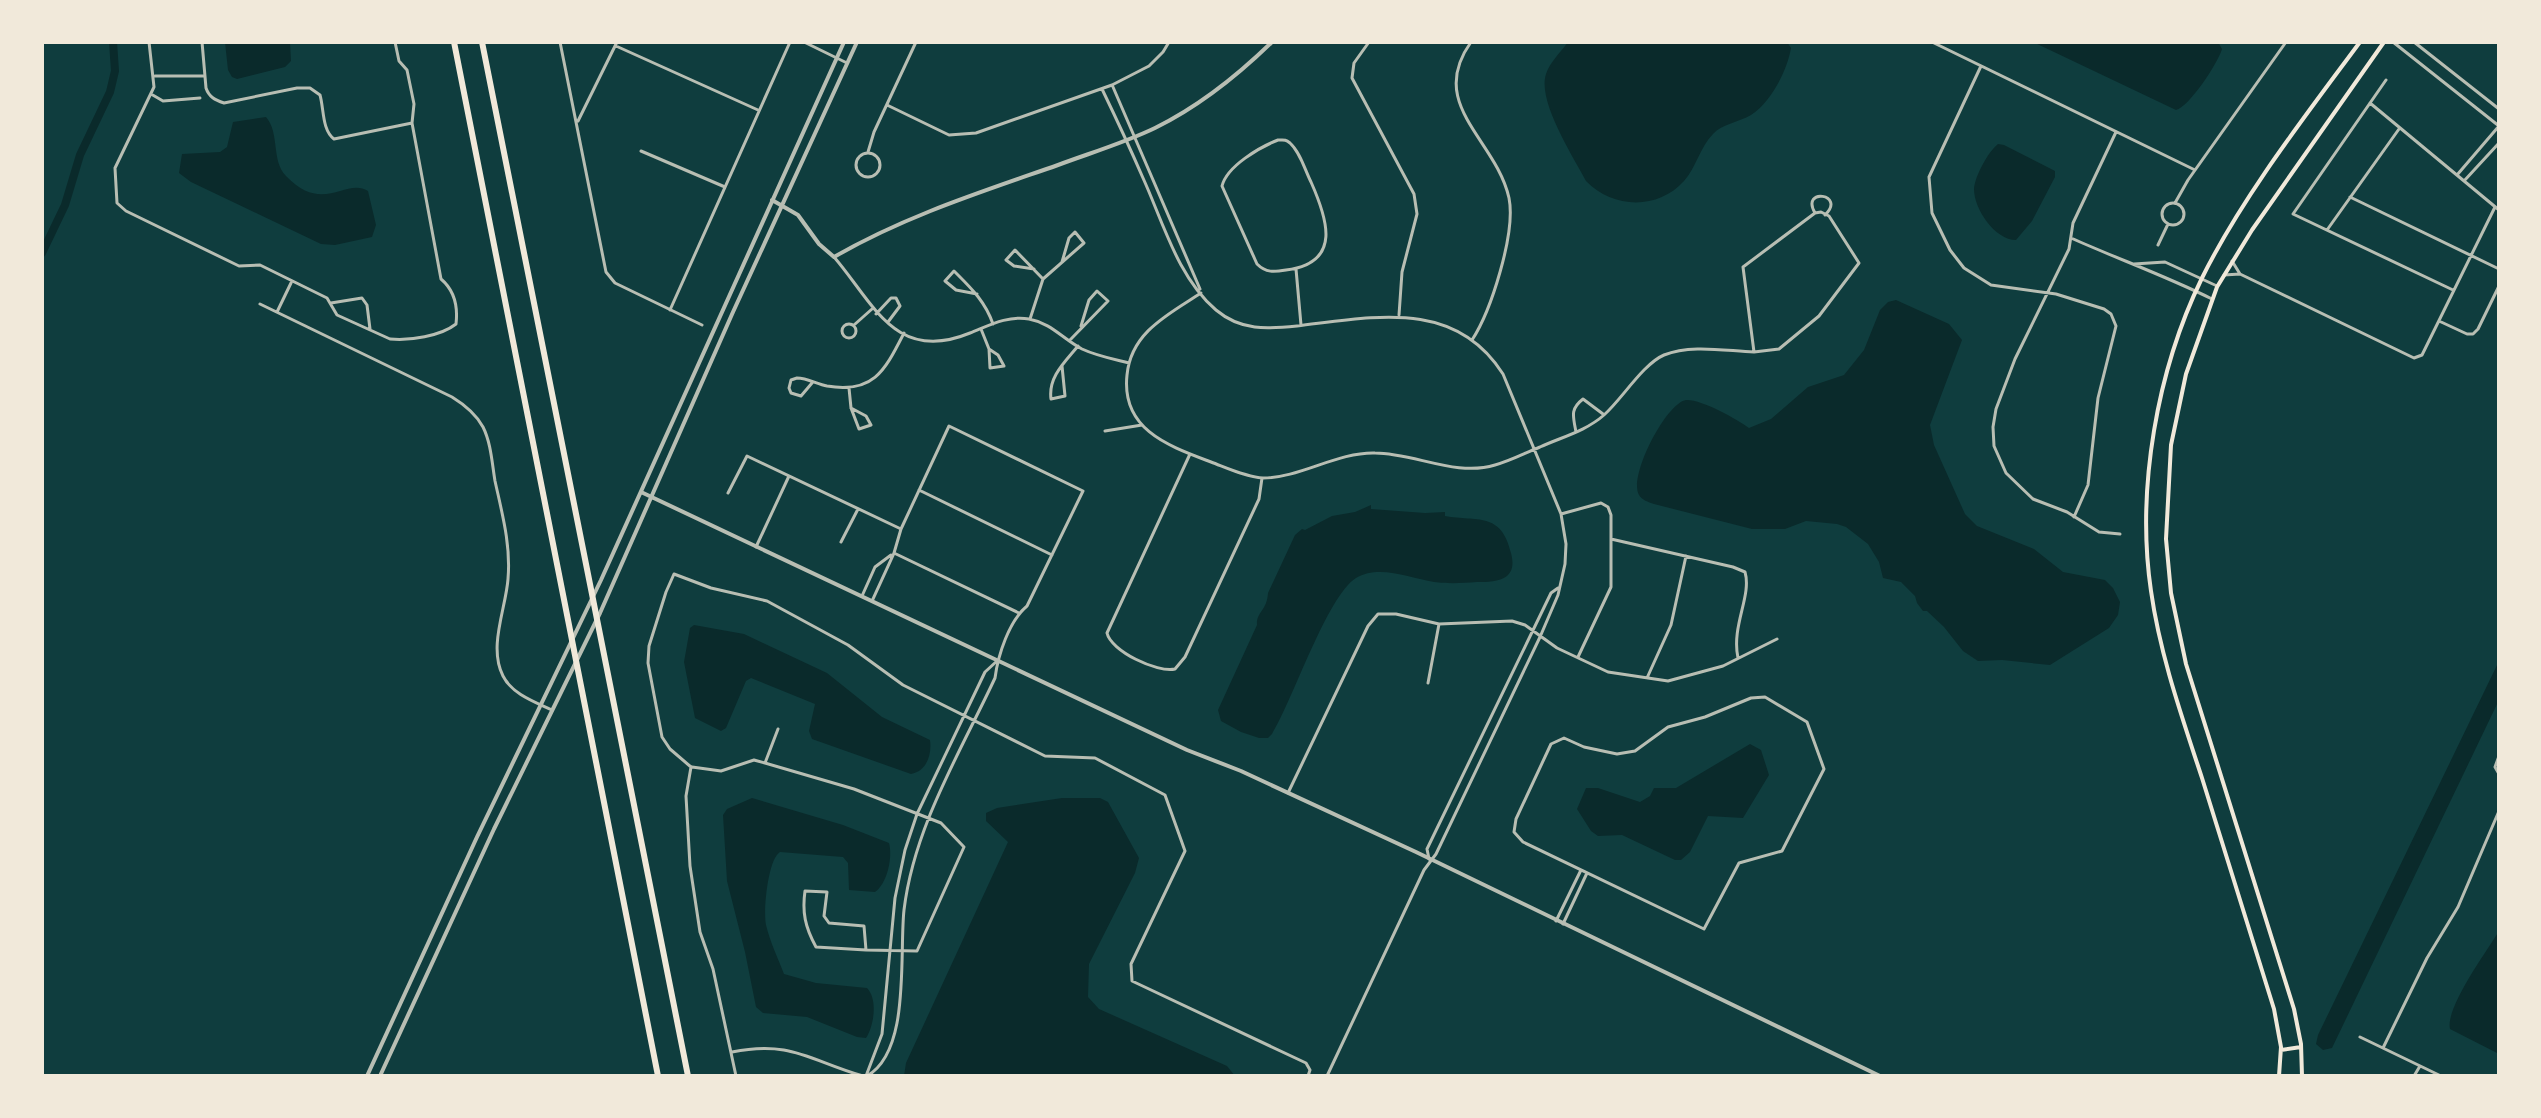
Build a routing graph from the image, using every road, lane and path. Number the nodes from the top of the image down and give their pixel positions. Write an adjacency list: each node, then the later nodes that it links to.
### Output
1 (149, 42): 26 (street)
2 (202, 42): 27 (street)
3 (395, 42): 38 (street)
4 (454, 42): 176 (highway)
5 (482, 42): 177 (highway)
6 (560, 42): 37 (street)
7 (790, 42): 36 (street)
8 (804, 42): 23 (street)
9 (844, 42): 23 (street)
10 (857, 42): 24 (street)
11 (916, 42): 34 (street)
12 (1169, 42): 29 (street)
13 (1272, 42): 42 (street)
14 (1369, 42): 89 (street)
15 (1471, 42): 102 (street)
16 (1932, 42): 25 (street)
17 (2286, 42): 47 (street)
18 (2360, 42): 73 (main road)
19 (2384, 42): 64 (main road)
20 (2393, 42): 39 (street)
21 (2414, 42): 35 (street)
22 (616, 44): 36 (street); 37 (street)
23 (836, 58): 24 (street); 52 (street)
24 (847, 63): 54 (street)
25 (1981, 66): 41 (street); 81 (street)
26 (155, 76): 27 (street); 31 (street)
27 (203, 76): 38 (street)
28 (2386, 80): 33 (street)
29 (1112, 85): 30 (street); 42 (street)
30 (1102, 89): 34 (street); 43 (street)
31 (151, 94): 32 (street); 74 (street)
32 (200, 98)
33 (2370, 103): 40 (street); 59 (street)
34 (887, 105): 46 (street)
35 (2499, 109)
36 (759, 111): 50 (street)
37 (577, 122): 86 (street)
38 (412, 123): 98 (street)
39 (2499, 126): 48 (street)
40 (2400, 128): 48 (street); 51 (street)
41 (2116, 132): 47 (street); 60 (street)
42 (1135, 137): 43 (street); 79 (street)
43 (1126, 140): 63 (street); 79 (street)
44 (2499, 143): 49 (street)
45 (641, 151): 50 (street)
46 (868, 152): 46 (street)
47 (2195, 170): 53 (street)
48 (2457, 175): 49 (street)
49 (2464, 181): 55 (street)
50 (725, 187): 86 (street)
51 (2350, 197): 59 (street); 62 (street)
52 (771, 200): 54 (street); 120 (street)
53 (2175, 203): 58 (street); 58 (street)
54 (782, 205): 63 (street); 122 (street)
55 (2497, 208): 62 (street)
56 (1815, 213): 57 (street); 57 (street); 105 (street)
57 (1825, 215): 105 (street)
58 (2168, 224): 61 (street)
59 (2327, 230): 77 (street)
60 (2071, 238): 66 (street); 81 (street)
61 (2158, 245)
62 (2471, 256): 69 (street); 77 (street)
63 (834, 257): 85 (street)
64 (2232, 261): 70 (street); 71 (main road)
65 (1062, 262): 65 (street); 72 (street)
66 (2130, 265): 73 (street); 78 (street)
67 (1034, 269): 67 (street); 72 (street)
68 (1296, 269): 68 (street); 96 (street)
69 (2499, 269)
70 (2240, 274): 71 (street); 91 (street)
71 (2224, 275): 76 (main road)
72 (1043, 279): 90 (street)
73 (2201, 279): 76 (street); 78 (main road)
74 (292, 282): 83 (street); 87 (street)
75 (2499, 286): 91 (street)
76 (2217, 287): 82 (main road)
77 (2454, 290): 91 (street)
78 (2196, 291): 82 (street); 171 (main road)
79 (1201, 293): 96 (street); 106 (street)
80 (977, 294): 80 (street); 93 (street)
81 (2047, 295): 125 (street); 125 (street)
82 (2212, 299): 169 (main road)
83 (331, 303): 98 (street); 98 (street)
84 (260, 304): 87 (street)
85 (872, 309): 88 (street); 95 (street)
86 (670, 310): 94 (street)
87 (277, 312): 147 (street)
88 (876, 314): 92 (street); 92 (street)
89 (1399, 316): 96 (street); 102 (street)
90 (1030, 319): 93 (street); 101 (street)
91 (2439, 321)
92 (887, 324): 100 (street)
93 (993, 324): 99 (street)
94 (702, 325)
95 (854, 325)
96 (1301, 325)
97 (1081, 326): 97 (street); 101 (street)
98 (370, 329)
99 (981, 329): 100 (street); 104 (street)
100 (904, 333): 109 (street)
101 (1070, 340): 103 (street)
102 (1472, 340): 115 (street)
103 (1078, 346): 106 (street); 107 (street)
104 (989, 349): 104 (street)
105 (1754, 352): 111 (street)
106 (1129, 363): 112 (street)
107 (1062, 366): 107 (street)
108 (812, 383): 108 (street); 109 (street)
109 (849, 388): 110 (street)
110 (851, 408): 110 (street)
111 (1604, 415): 114 (street); 114 (street)
112 (1142, 425): 113 (street); 116 (street)
113 (1105, 431)
114 (1576, 432): 115 (street)
115 (1535, 449): 118 (street); 124 (street)
116 (1190, 454): 118 (street); 118 (street)
117 (789, 476): 121 (street); 123 (street); 130 (street)
118 (1262, 478)
119 (919, 490): 126 (street); 132 (street); 132 (street)
120 (641, 492): 122 (street); 147 (street)
121 (728, 493)
122 (651, 497): 130 (street); 148 (street)
123 (858, 509): 126 (street); 129 (street)
124 (1561, 514): 128 (street); 134 (street)
125 (2074, 517): 127 (street)
126 (901, 529): 131 (street)
127 (2120, 534)
128 (1611, 539): 133 (street); 142 (street)
129 (841, 542)
130 (756, 547): 135 (street)
131 (894, 553): 135 (street); 136 (street); 137 (street)
132 (1052, 555): 137 (street)
133 (1686, 556): 143 (street); 145 (street)
134 (1560, 586): 139 (street); 140 (street)
135 (862, 596): 136 (street)
136 (872, 601): 144 (street)
137 (1019, 613): 144 (street)
138 (1439, 624): 139 (street); 146 (street); 156 (street)
139 (1533, 632): 140 (street); 160 (street)
140 (1540, 637): 142 (street); 160 (street)
141 (1777, 639): 143 (street)
142 (1578, 658): 145 (street)
143 (1738, 658): 145 (street)
144 (997, 661): 149 (street); 150 (street); 156 (street)
145 (1647, 678)
146 (1428, 683)
147 (542, 705): 148 (street); 174 (street)
148 (553, 711): 175 (street)
149 (965, 715): 150 (street); 154 (street); 158 (street)
150 (975, 720): 159 (street); 180 (street)
151 (778, 729): 153 (street)
152 (2499, 756): 155 (street)
153 (765, 763): 154 (street); 158 (street)
154 (691, 767): 172 (street)
155 (2499, 774)
156 (1288, 793): 160 (street)
157 (2499, 811): 170 (street)
158 (917, 814): 159 (street); 166 (street)
159 (928, 818): 167 (street); 167 (street)
160 (1429, 859): 163 (street); 181 (street)
161 (1581, 870): 162 (street); 162 (street); 163 (street)
162 (1587, 873): 164 (street)
163 (1556, 921): 164 (street)
164 (1563, 924): 182 (street)
165 (866, 950): 165 (street); 166 (street)
166 (888, 951): 167 (street); 179 (street)
167 (901, 952): 179 (street)
168 (2360, 1037): 170 (street)
169 (2301, 1047): 171 (main road); 184 (main road)
170 (2383, 1048): 173 (street)
171 (2281, 1050): 183 (main road)
172 (732, 1052): 178 (street); 179 (street)
173 (2420, 1066): 185 (street); 186 (street)
174 (367, 1076)
175 (380, 1076)
176 (658, 1076)
177 (688, 1076)
178 (736, 1076)
179 (865, 1076)
180 (1308, 1076)
181 (1327, 1076)
182 (1880, 1076)
183 (2279, 1076)
184 (2302, 1076)
185 (2414, 1076)
186 (2441, 1076)

